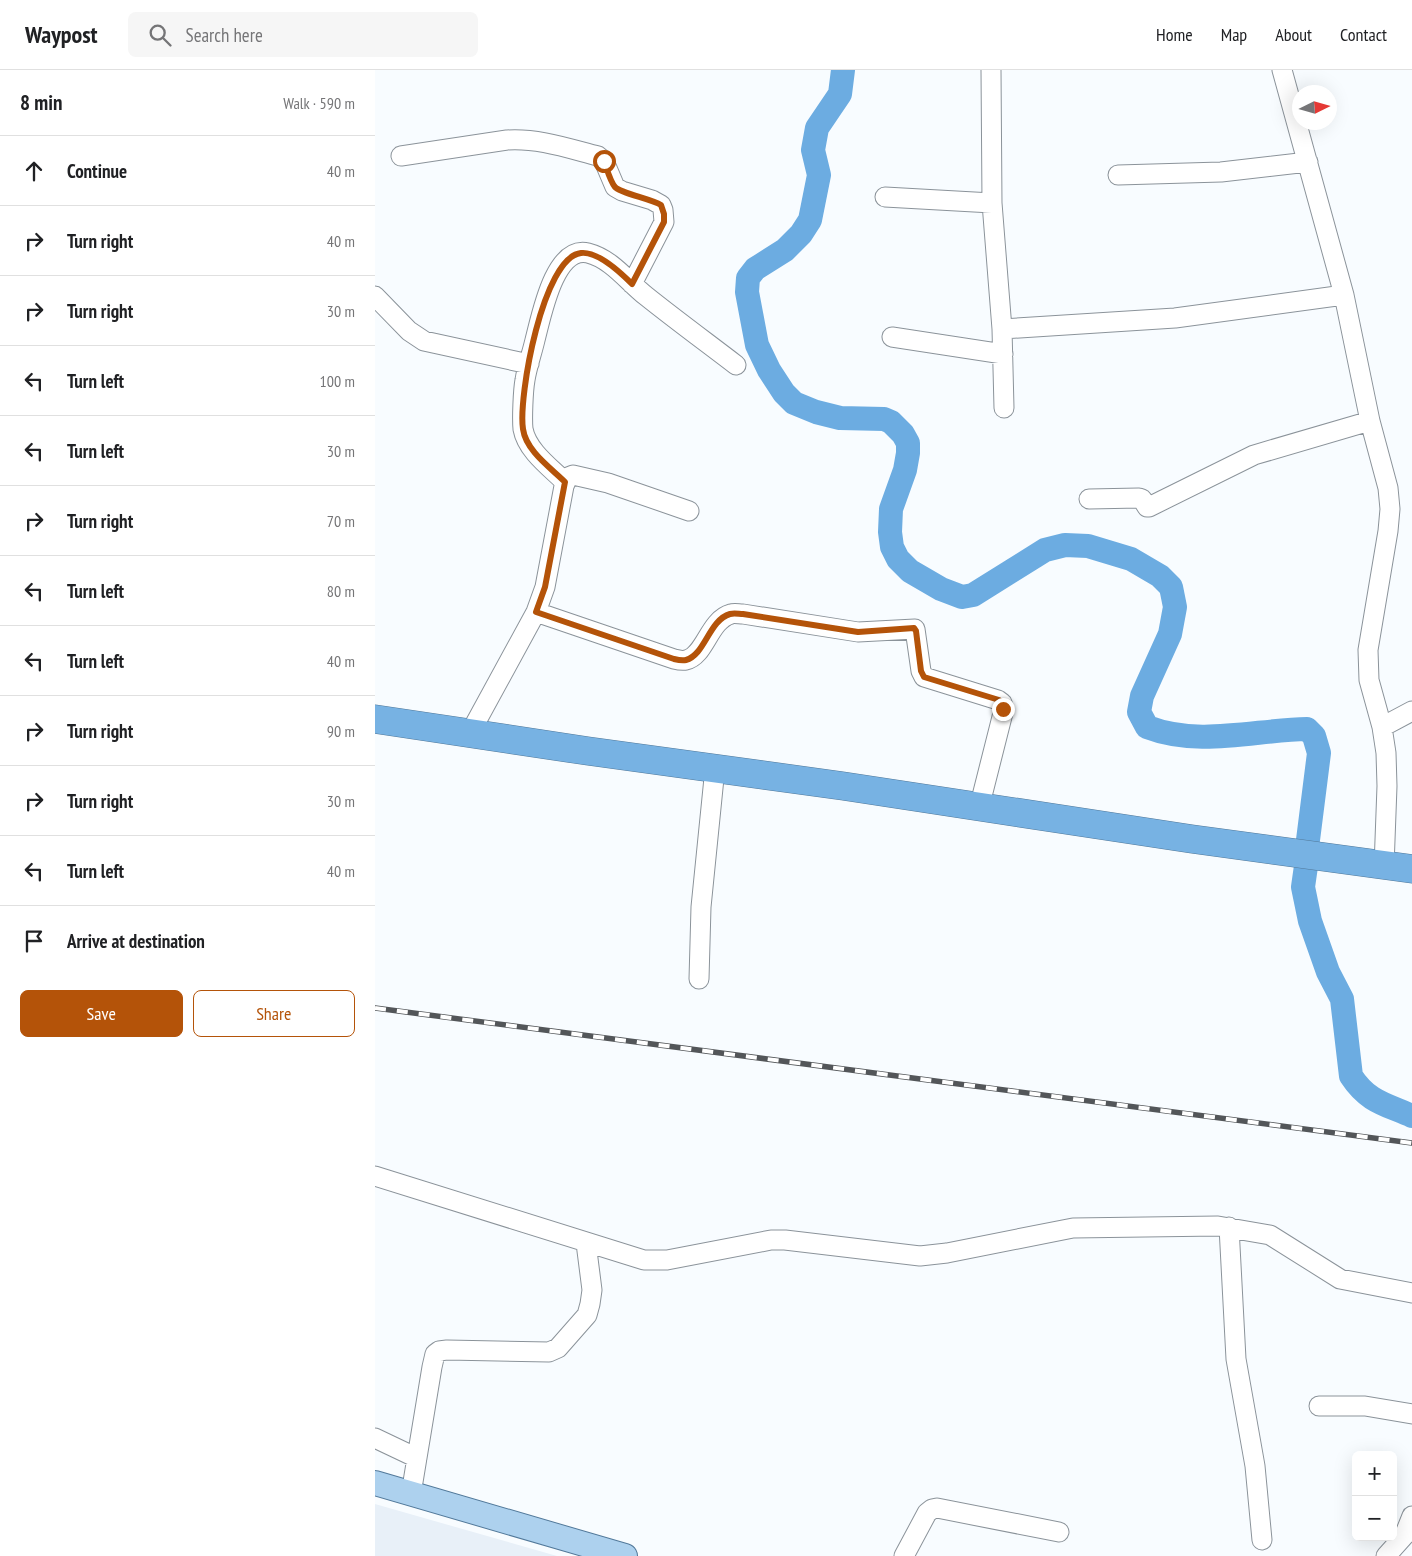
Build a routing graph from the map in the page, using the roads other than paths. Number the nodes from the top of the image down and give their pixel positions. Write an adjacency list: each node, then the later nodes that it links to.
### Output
1 (991, 70): 7 (street)
2 (1283, 70): 4 (street)
3 (401, 156): 8 (street)
4 (1308, 162): 5 (street); 9 (street)
5 (1118, 175)
6 (885, 197): 7 (street)
7 (992, 203): 11 (street)
8 (632, 284): 14 (street); 15 (street)
9 (1344, 295): 11 (street); 17 (street)
10 (375, 296): 14 (street)
11 (1002, 330): 13 (street)
12 (892, 337): 13 (street)
13 (1003, 354): 16 (street)
14 (529, 364): 18 (street)
15 (736, 365)
16 (1004, 408)
17 (1370, 421): 19 (street); 24 (street)
18 (565, 482): 20 (street); 21 (street)
19 (1089, 499)
20 (689, 511)
21 (536, 612): 25 (street); 27 (street)
22 (1412, 711): 24 (street)
23 (375, 719): 25 (highway)
24 (1382, 726): 28 (street)
25 (471, 733): 26 (highway)
26 (715, 768): 27 (highway); 30 (street)
27 (979, 808): 28 (highway)
28 (1384, 867): 29 (highway)
29 (1412, 870)
30 (699, 979)
31 (375, 1176): 33 (street)
32 (1229, 1227): 33 (street); 34 (street); 43 (street)
33 (586, 1243): 38 (street)
34 (1412, 1293)
35 (1319, 1406): 36 (street)
36 (1412, 1414)
37 (375, 1438): 38 (street)
38 (417, 1458): 40 (street)
39 (375, 1483): 40 (main road)
40 (411, 1494): 44 (main road)
41 (1412, 1516): 46 (street)
42 (1059, 1532): 45 (street)
43 (1262, 1540)
44 (625, 1556)
45 (904, 1556)
46 (1387, 1556)

